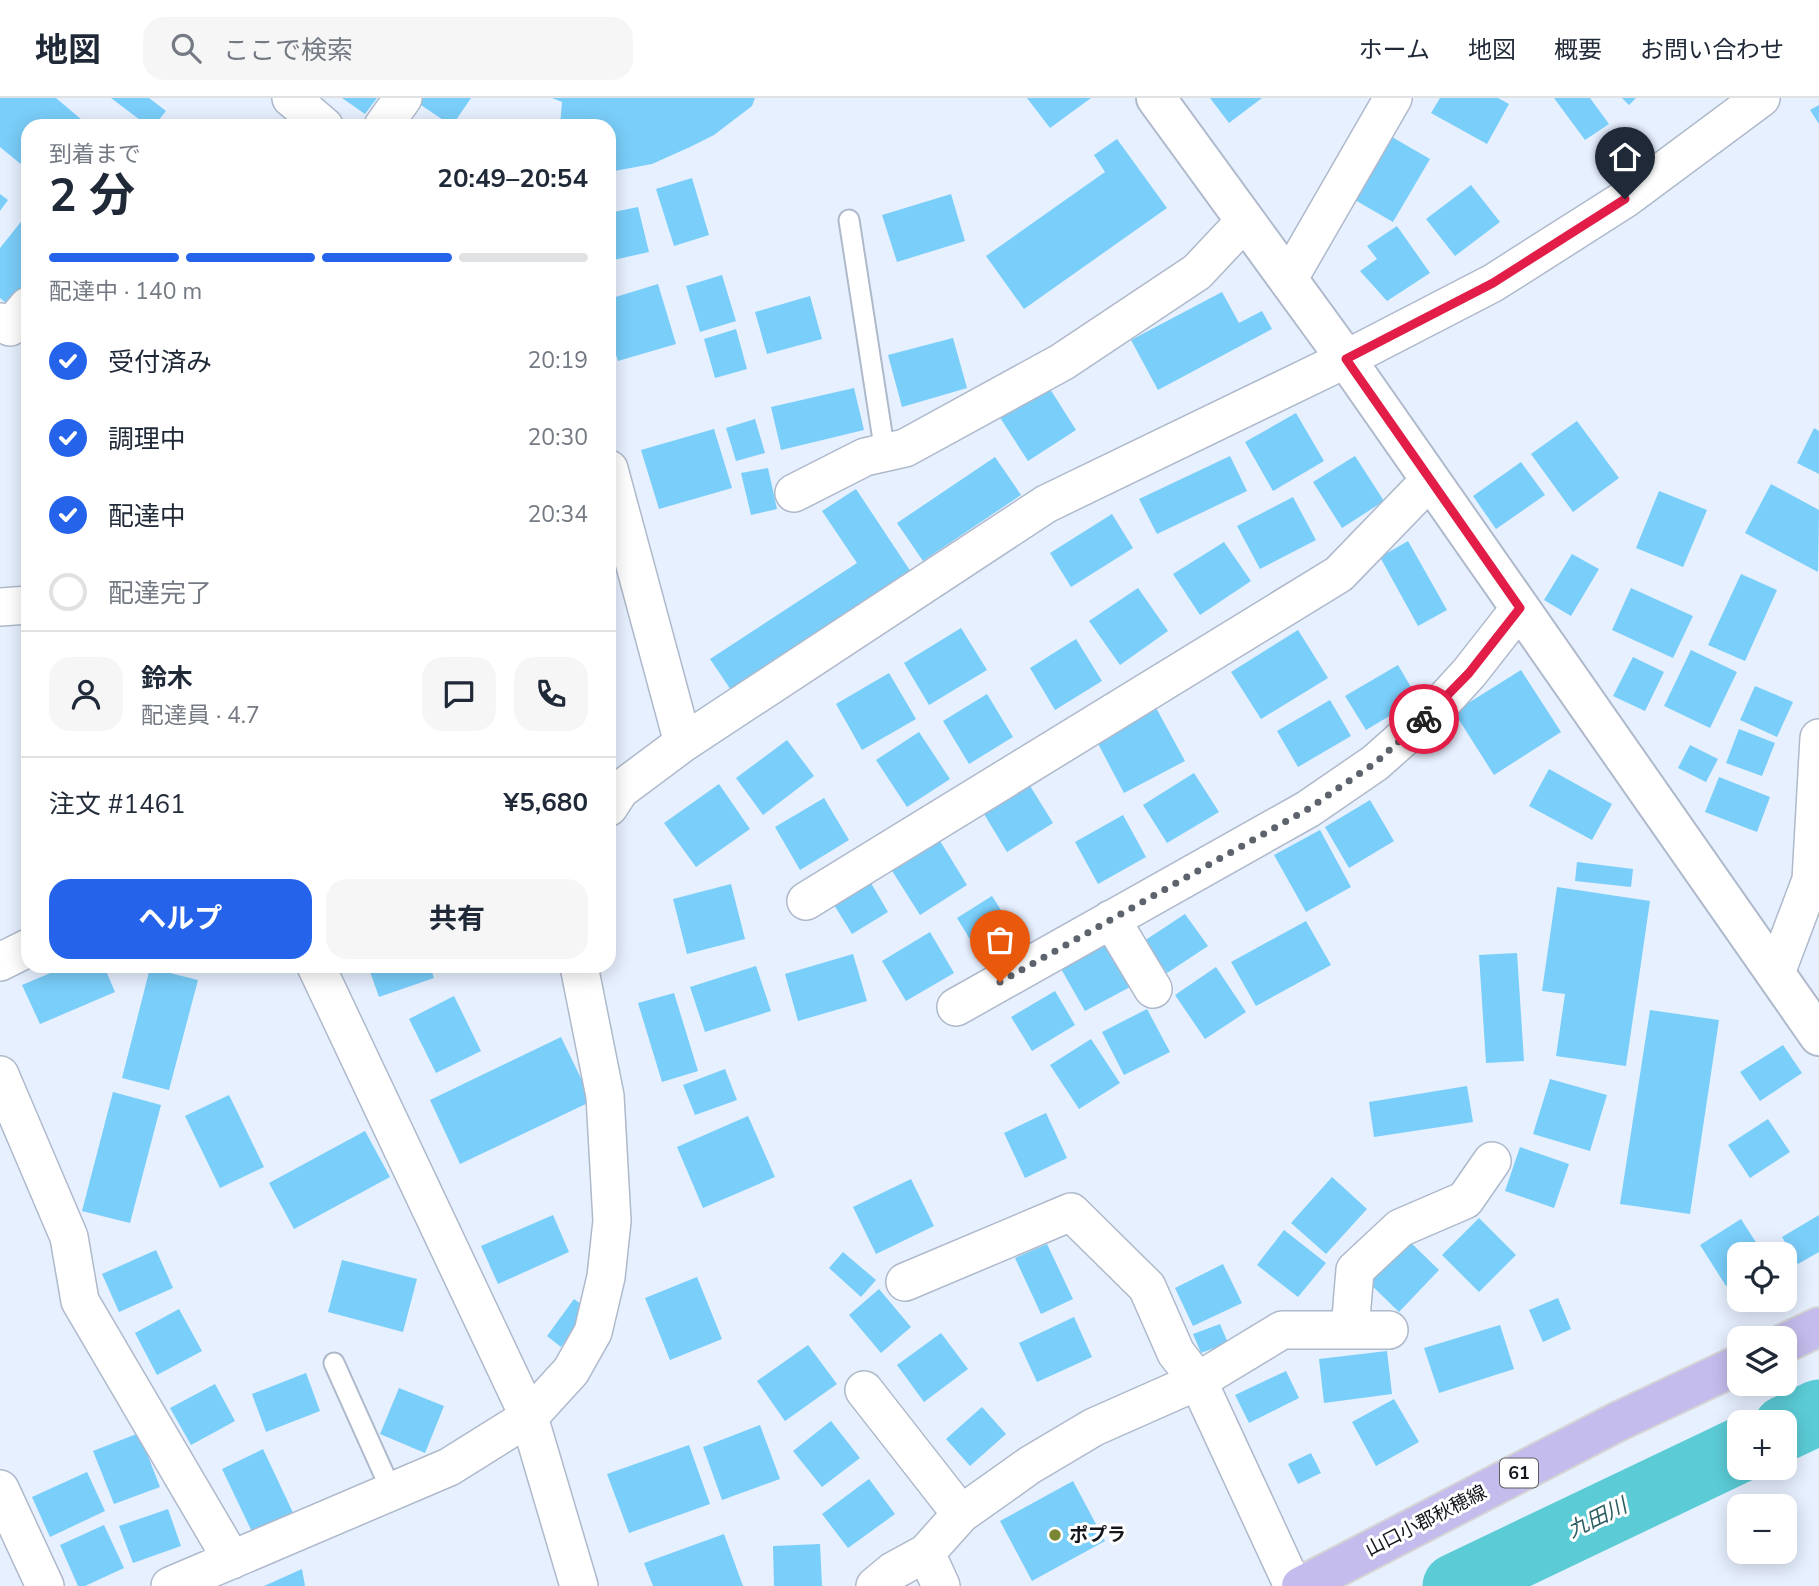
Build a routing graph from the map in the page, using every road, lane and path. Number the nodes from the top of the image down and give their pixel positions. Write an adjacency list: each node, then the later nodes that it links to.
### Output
1 (291, 98): 5 (street)
2 (1156, 98): 7 (street)
3 (1393, 98): 8 (street)
4 (1761, 98): 11 (street)
5 (316, 119)
6 (849, 220): 12 (lane)
7 (1245, 221): 8 (street); 12 (street)
8 (1289, 280): 11 (street)
9 (21, 314): 10 (street)
10 (0, 322)
11 (1346, 359): 13 (street); 20 (street)
12 (885, 453): 14 (street)
13 (1430, 480): 18 (street); 22 (street)
14 (794, 493)
15 (616, 495): 20 (street)
16 (21, 606): 17 (street)
17 (0, 607)
18 (1520, 608): 23 (street); 28 (street)
19 (1819, 737): 28 (street)
20 (683, 743): 21 (street)
21 (616, 796)
22 (806, 901)
23 (1111, 919): 29 (street); 30 (street)
24 (21, 952): 25 (street)
25 (0, 962)
26 (319, 973): 43 (street)
27 (580, 973): 43 (street)
28 (1776, 973): 31 (street)
29 (1153, 989)
30 (956, 1007)
31 (1819, 1036)
32 (0, 1075): 48 (street)
33 (1492, 1161): 36 (street)
34 (905, 1282): 41 (street)
35 (1819, 1327): 38 (main road)
36 (1350, 1330): 37 (street); 41 (street)
37 (1389, 1330)
38 (1797, 1337)
39 (334, 1363): 45 (lane)
40 (1727, 1370): 55 (main road, 山口小郡秋穂線 / 61)
41 (1198, 1381): 46 (street); 54 (street)
42 (864, 1390): 46 (street)
43 (529, 1417): 45 (street); 51 (street)
44 (0, 1489): 49 (street)
45 (392, 1492): 48 (street)
46 (961, 1514): 47 (street)
47 (926, 1553): 52 (street); 53 (street)
48 (232, 1560): 50 (street)
49 (45, 1586)
50 (170, 1586)
51 (579, 1586)
52 (875, 1586)
53 (941, 1586)
54 (1293, 1586)
55 (1301, 1586)

